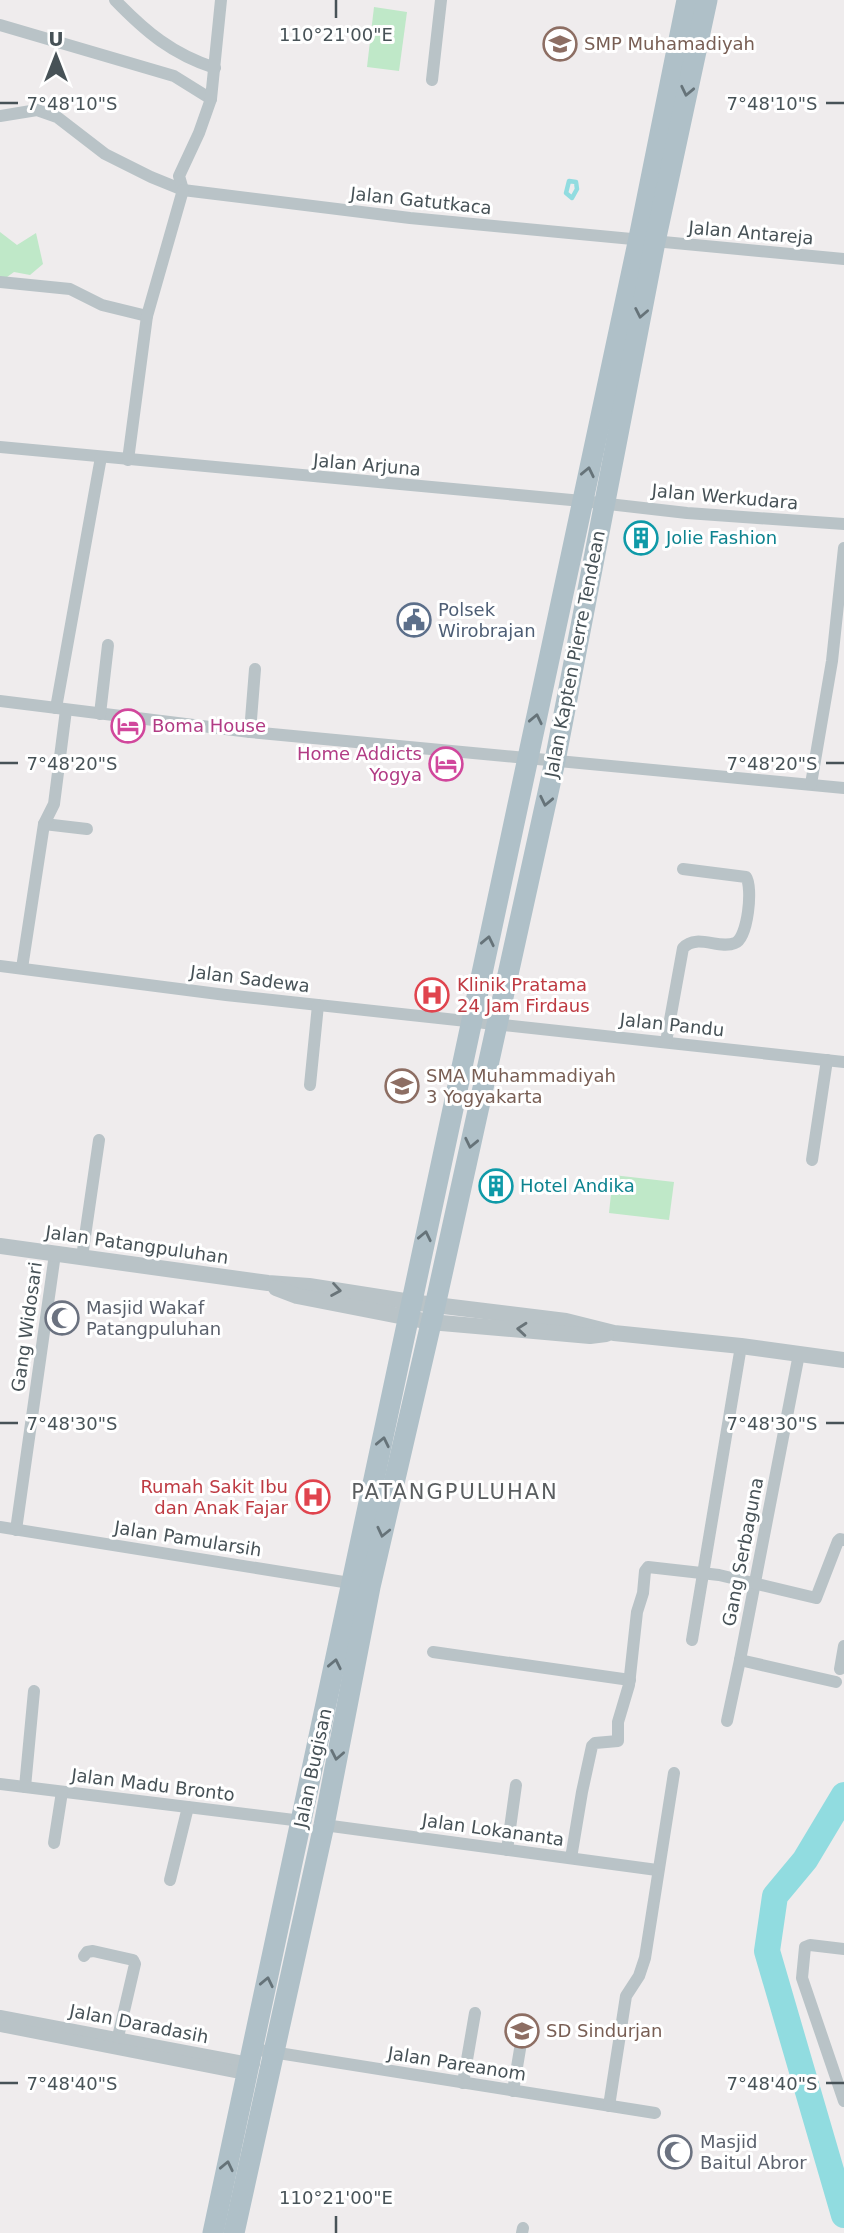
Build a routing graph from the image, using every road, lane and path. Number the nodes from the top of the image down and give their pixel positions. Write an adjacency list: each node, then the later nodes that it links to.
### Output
1 (116, 0): 7 (street)
2 (221, 0): 7 (street)
3 (441, 0): 8 (street)
4 (687, 0): 12 (main road, Jalan Kapten Pierre Tendean)
5 (707, 0): 12 (main road, Jalan Kapten Pierre Tendean, one-way to 12)
6 (0, 24): 9 (street)
7 (215, 68): 9 (street)
8 (432, 80)
9 (211, 99): 11 (street)
10 (0, 116): 11 (street, Jalan Gatutkaca)
11 (183, 190): 12 (street, Jalan Gatutkaca); 15 (street)
12 (647, 240): 13 (street, Jalan Antareja); 19 (main road, Jalan Kapten Pierre Tendean)
13 (844, 259)
14 (0, 282): 15 (street)
15 (147, 316): 18 (street)
16 (0, 447): 17 (street, Jalan Arjuna)
17 (101, 457): 18 (street, Jalan Arjuna); 25 (street)
18 (128, 460): 19 (street, Jalan Arjuna)
19 (593, 502): 20 (street, Jalan Werkudara); 28 (main road, Jalan Kapten Pierre Tendean, one-way to 19); 29 (main road, Jalan Kapten Pierre Tendean)
20 (844, 524)
21 (844, 548): 30 (street)
22 (108, 645): 26 (street)
23 (255, 669): 27 (street)
24 (0, 701): 25 (street)
25 (61, 709): 26 (street); 32 (street)
26 (100, 714): 27 (street)
27 (250, 732): 28 (street)
28 (528, 758): 29 (street); 38 (main road, Jalan Kapten Pierre Tendean, one-way to 28)
29 (555, 761): 30 (street); 39 (main road, Jalan Kapten Pierre Tendean, one-way to 39)
30 (811, 784): 31 (street)
31 (844, 788)
32 (44, 824): 33 (street); 36 (street)
33 (87, 829)
34 (683, 869): 40 (street)
35 (0, 965): 36 (street, Jalan Sadewa)
36 (22, 968): 37 (street, Jalan Sadewa)
37 (318, 1005): 38 (street, Jalan Sadewa); 43 (street)
38 (471, 1021): 39 (street, Jalan Sadewa); 49 (main road, Jalan Kapten Pierre Tendean, one-way to 38)
39 (497, 1025): 40 (street, Jalan Pandu); 50 (main road, Jalan Kapten Pierre Tendean, one-way to 50)
40 (666, 1042): 41 (street, Jalan Pandu)
41 (827, 1060): 42 (street, Jalan Pandu); 45 (street)
42 (844, 1062)
43 (310, 1085)
44 (99, 1140): 48 (street)
45 (812, 1160)
46 (0, 1246): 47 (street, Jalan Patangpuluhan)
47 (55, 1254): 48 (street, Jalan Patangpuluhan); 55 (street, Gang Widosari)
48 (82, 1257): 49 (street, Jalan Patangpuluhan)
49 (409, 1310): 50 (street, Jalan Patangpuluhan); 59 (main road, Jalan Bugisan, one-way to 49)
50 (433, 1314): 51 (street, Jalan Patangpuluhan); 59 (main road, Jalan Bugisan, one-way to 59)
51 (741, 1346): 52 (street, Jalan Patangpuluhan); 57 (street)
52 (799, 1354): 53 (street, Jalan Patangpuluhan); 58 (street, Gang Serbaguna)
53 (844, 1360)
54 (0, 1527): 55 (street, Jalan Pamularsih)
55 (16, 1530): 59 (street, Jalan Pamularsih)
56 (844, 1540): 58 (street)
57 (703, 1573): 58 (street); 60 (street); 64 (street)
58 (755, 1583): 63 (street, Gang Serbaguna)
59 (361, 1585): 73 (main road, Jalan Bugisan, one-way to 59); 74 (main road, Jalan Bugisan, one-way to 74)
60 (692, 1640)
61 (844, 1646): 63 (street)
62 (433, 1652): 64 (street)
63 (740, 1661): 66 (street, Gang Serbaguna)
64 (630, 1680): 77 (street)
65 (34, 1691): 70 (street)
66 (727, 1721)
67 (674, 1773): 78 (street)
68 (0, 1784): 70 (street, Jalan Madu Bronto)
69 (516, 1786): 76 (street)
70 (24, 1787): 71 (street, Jalan Madu Bronto)
71 (62, 1792): 72 (street, Jalan Madu Bronto); 75 (street)
72 (188, 1807): 73 (street, Jalan Madu Bronto); 79 (street)
73 (302, 1821): 74 (main road); 87 (main road, Jalan Bugisan, one-way to 73)
74 (324, 1825): 76 (street, Jalan Lokananta); 88 (main road, Jalan Bugisan)
75 (54, 1843)
76 (506, 1850): 77 (street, Jalan Lokananta)
77 (571, 1858): 78 (street, Jalan Lokananta)
78 (657, 1870): 92 (street)
79 (170, 1880)
80 (844, 1950): 91 (street)
81 (85, 1956): 85 (street)
82 (475, 2013): 89 (street)
83 (0, 2016): 85 (street, Jalan Daradasih)
84 (0, 2026): 87 (street, Jalan Daradasih)
85 (118, 2037): 87 (street, Jalan Daradasih)
86 (521, 2043): 90 (street)
87 (250, 2062): 88 (street, Jalan Daradasih); 94 (main road, Jalan Bugisan, one-way to 87)
88 (271, 2067): 89 (street, Jalan Pareanom); 95 (main road, Jalan Bugisan)
89 (463, 2083): 90 (street, Jalan Pareanom)
90 (513, 2091): 92 (street, Jalan Pareanom)
91 (844, 2100)
92 (609, 2106): 93 (street, Jalan Pareanom)
93 (655, 2113)
94 (213, 2233)
95 (234, 2233)

